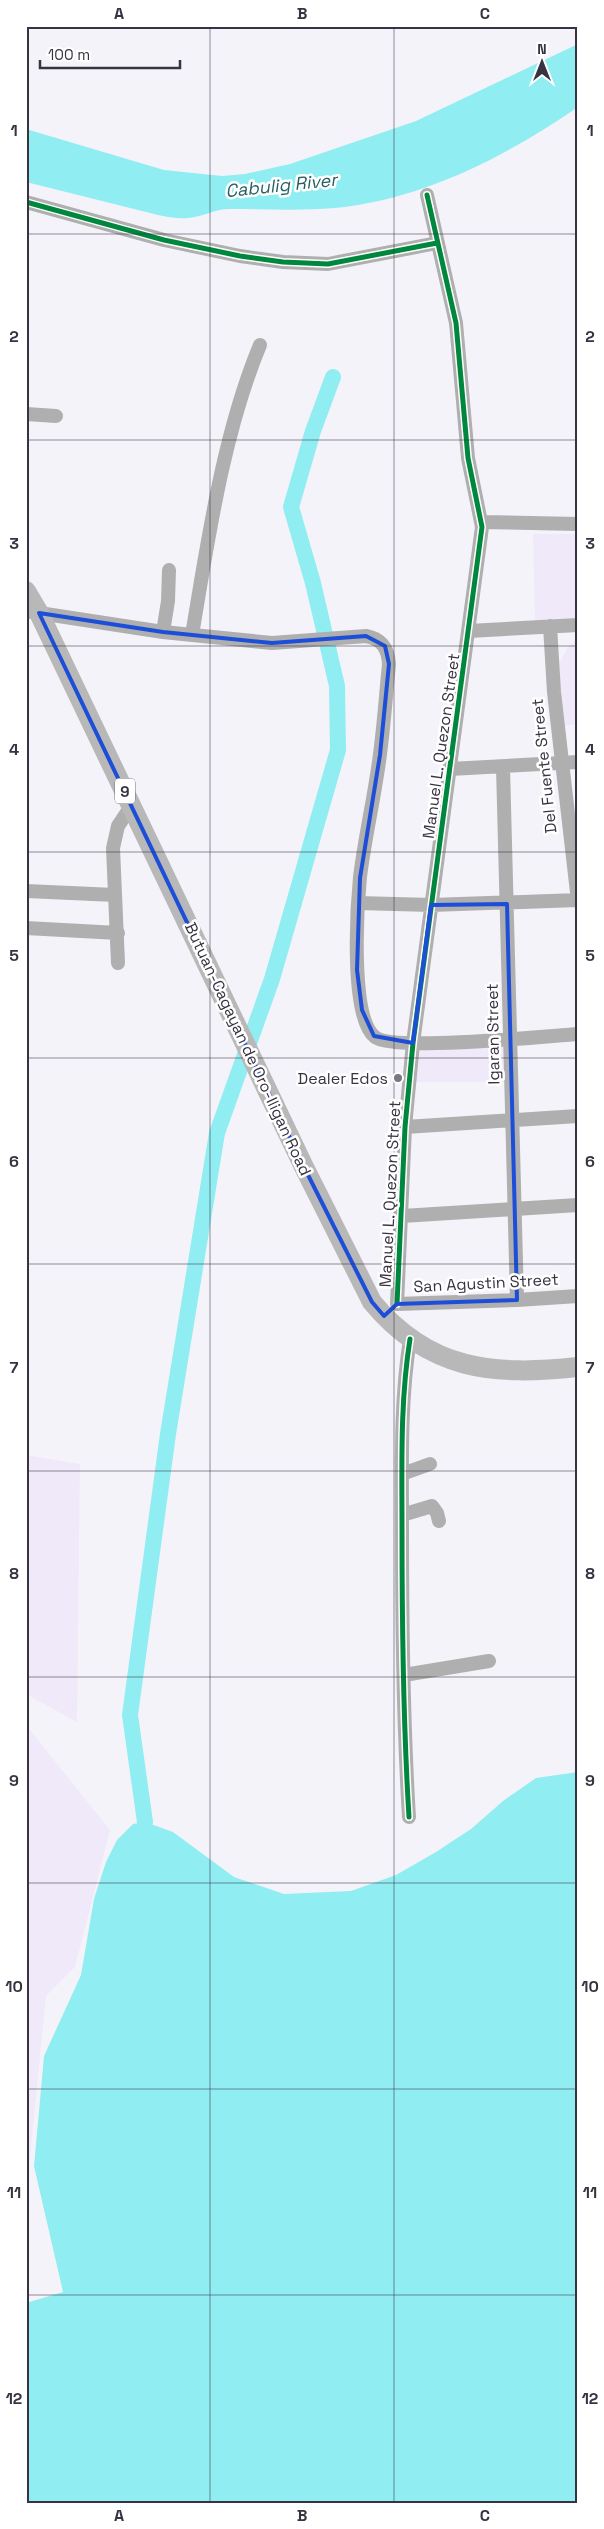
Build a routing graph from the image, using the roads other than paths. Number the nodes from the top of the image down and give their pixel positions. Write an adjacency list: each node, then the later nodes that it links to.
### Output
1 (427, 195): 3 (street, Manuel L. Quezon Street)
2 (26, 202): 3 (street)
3 (437, 243): 7 (street, Manuel L. Quezon Street)
4 (260, 344): 16 (street)
5 (26, 414): 6 (street)
6 (56, 416)
7 (482, 522): 8 (street); 14 (street, Manuel L. Quezon Street)
8 (578, 524)
9 (169, 570): 15 (street)
10 (26, 591): 11 (highway, Butuan-Cagayan de Oro-Iligan Road / 9)
11 (33, 612): 15 (street); 21 (highway, Butuan-Cagayan de Oro-Iligan Road / 9)
12 (578, 625): 13 (street)
13 (550, 626): 14 (street); 18 (street, Del Fuente Street)
14 (470, 631): 20 (street, Manuel L. Quezon Street)
15 (163, 632): 16 (street)
16 (192, 635): 25 (street)
17 (578, 762): 18 (street)
18 (561, 763): 19 (street); 24 (street, Del Fuente Street)
19 (503, 767): 20 (street); 26 (street, Igaran Street)
20 (450, 769): 27 (street, Manuel L. Quezon Street)
21 (132, 805): 23 (street); 42 (highway, Butuan-Cagayan de Oro-Iligan Road / 9)
22 (26, 892): 23 (street)
23 (115, 895): 29 (street)
24 (578, 900): 26 (street)
25 (358, 903): 27 (street); 33 (street)
26 (507, 904): 27 (street); 32 (street, Igaran Street)
27 (431, 905): 33 (street, Manuel L. Quezon Street)
28 (26, 928): 29 (street)
29 (118, 934): 30 (street)
30 (118, 963)
31 (578, 1034): 32 (street)
32 (510, 1040): 33 (street); 35 (street, Igaran Street)
33 (413, 1043): 36 (street, Manuel L. Quezon Street)
34 (578, 1116): 35 (street)
35 (512, 1122): 36 (street); 38 (street, Igaran Street)
36 (405, 1127): 39 (street, Manuel L. Quezon Street)
37 (578, 1205): 38 (street)
38 (514, 1210): 39 (street); 41 (street, Igaran Street)
39 (402, 1216): 42 (street, Manuel L. Quezon Street)
40 (578, 1296): 41 (street, San Agustin Street)
41 (517, 1300): 42 (street, San Agustin Street)
42 (390, 1310): 43 (highway, Butuan-Cagayan de Oro-Iligan Road / 9)
43 (410, 1339): 44 (highway, Butuan-Cagayan de Oro-Iligan Road / 9); 46 (street)
44 (578, 1367)
45 (430, 1464): 46 (street)
46 (402, 1474): 47 (street)
47 (402, 1515): 48 (street); 50 (street)
48 (439, 1521)
49 (489, 1661): 50 (street)
50 (404, 1674): 51 (street)
51 (409, 1817)

